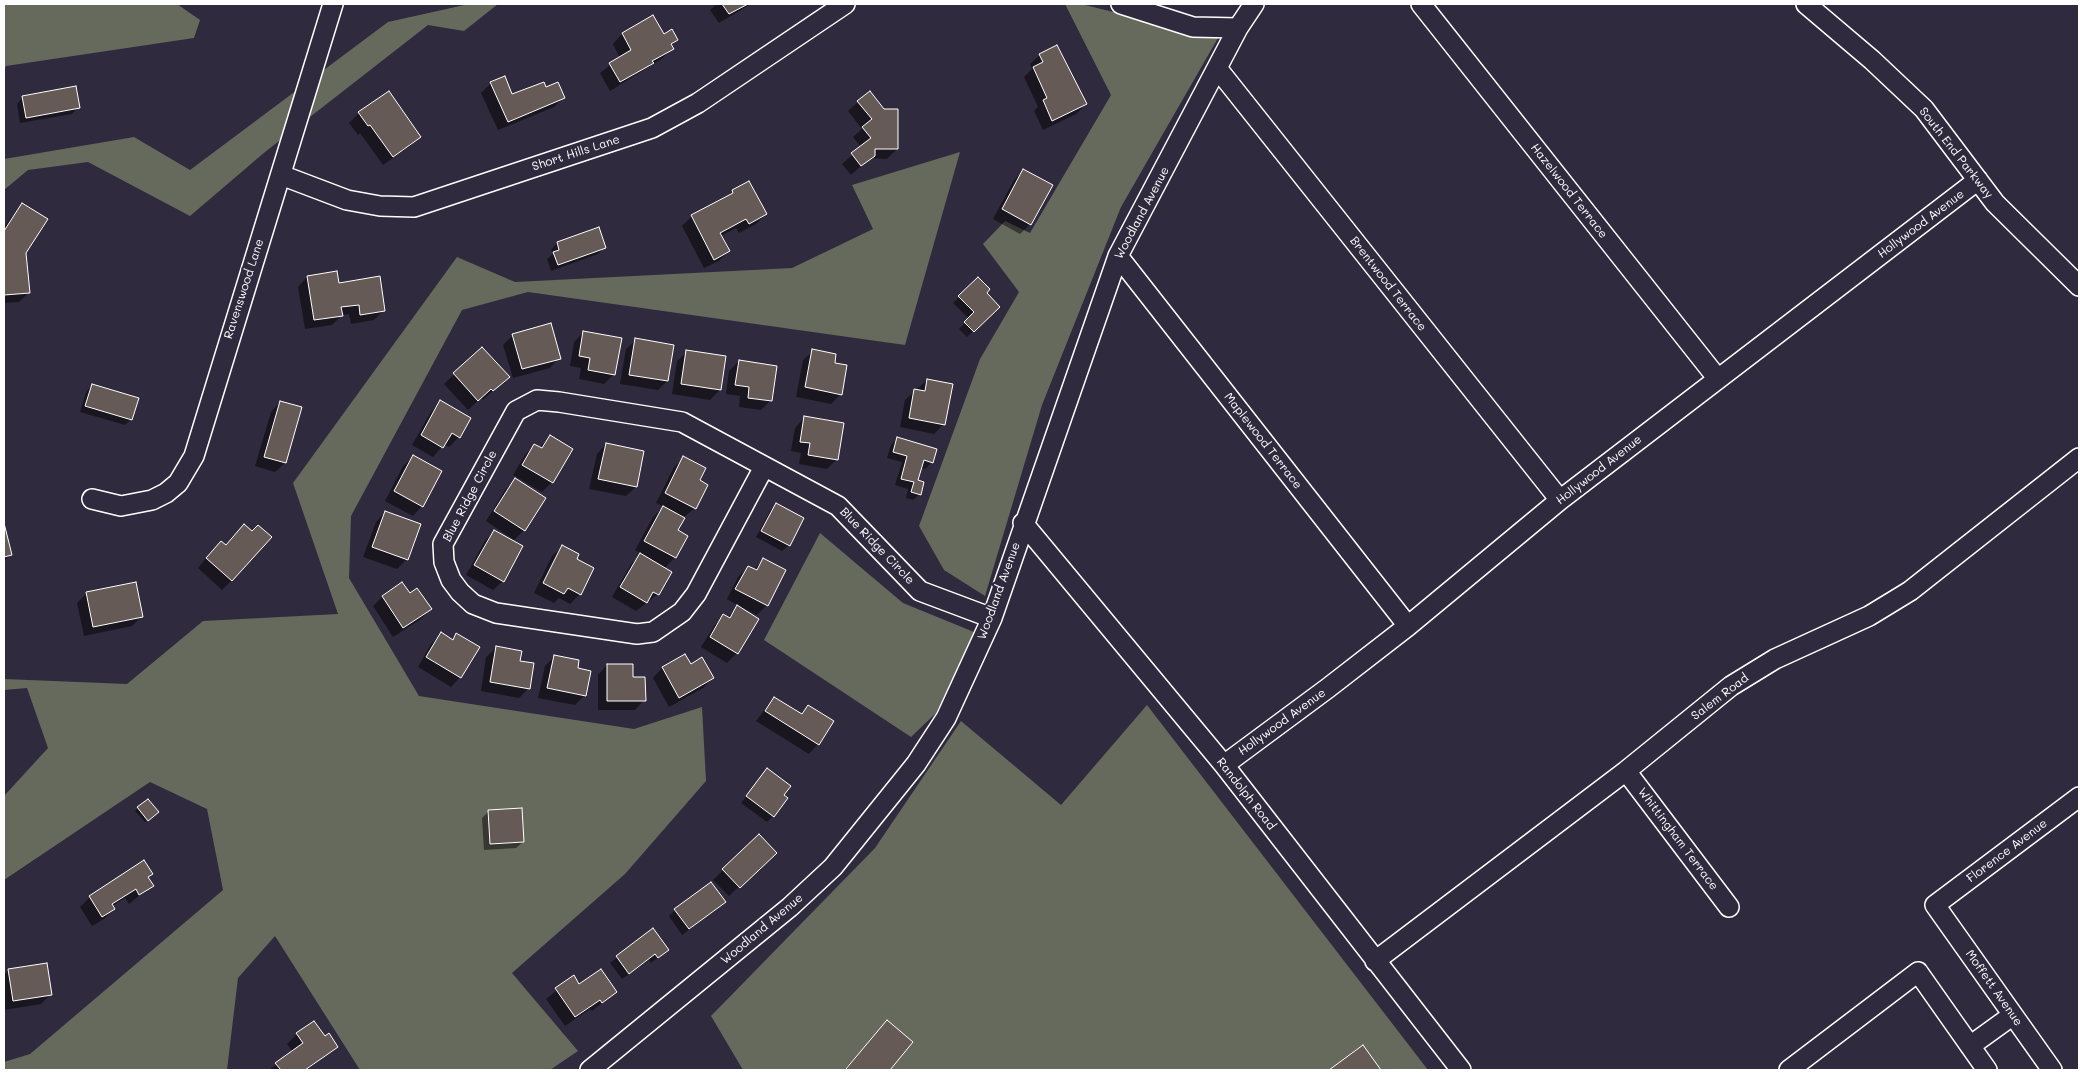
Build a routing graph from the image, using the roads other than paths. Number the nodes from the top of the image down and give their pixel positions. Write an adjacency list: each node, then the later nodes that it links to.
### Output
1 (333, 4): 9 (street, Ravenswood Lane)
2 (845, 4): 9 (street, Short Hills Lane)
3 (1121, 4): 7 (street)
4 (1254, 4): 7 (street, Woodland Avenue)
5 (1421, 4): 13 (street, Hazelwood Terrace)
6 (1806, 4): 10 (street, South End Parkway)
7 (1238, 28): 8 (street, Woodland Avenue)
8 (1217, 68): 11 (street, Woodland Avenue); 17 (street, Brentwood Terrace)
9 (281, 175): 16 (street, Ravenswood Lane)
10 (1978, 180): 12 (street, South End Parkway); 13 (street, Hollywood Avenue)
11 (1118, 256): 18 (street, Woodland Avenue); 20 (street, Maplewood Terrace)
12 (2079, 286)
13 (1718, 379): 17 (street, Hollywood Avenue)
14 (2079, 458): 22 (street, Salem Road)
15 (764, 467): 15 (street, Blue Ridge Circle); 19 (street, Blue Ridge Circle)
16 (92, 499)
17 (1560, 500): 20 (street, Hollywood Avenue)
18 (1023, 523): 19 (street, Woodland Avenue); 21 (street, Randolph Road)
19 (992, 618): 29 (street, Woodland Avenue)
20 (1408, 626): 21 (street, Hollywood Avenue)
21 (1224, 764): 26 (street, Randolph Road)
22 (1626, 771): 25 (street, Whittingham Terrace); 26 (street, Salem Road)
23 (2079, 797): 24 (street, Florence Avenue)
24 (1936, 905): 27 (street, Moffett Avenue)
25 (1729, 907)
26 (1375, 961): 30 (street, Randolph Road)
27 (2013, 1015): 28 (street); 33 (street, Moffett Avenue)
28 (1970, 1046): 31 (street); 32 (street)
29 (590, 1070)
30 (1461, 1070)
31 (1789, 1070)
32 (1987, 1070)
33 (2052, 1070)

